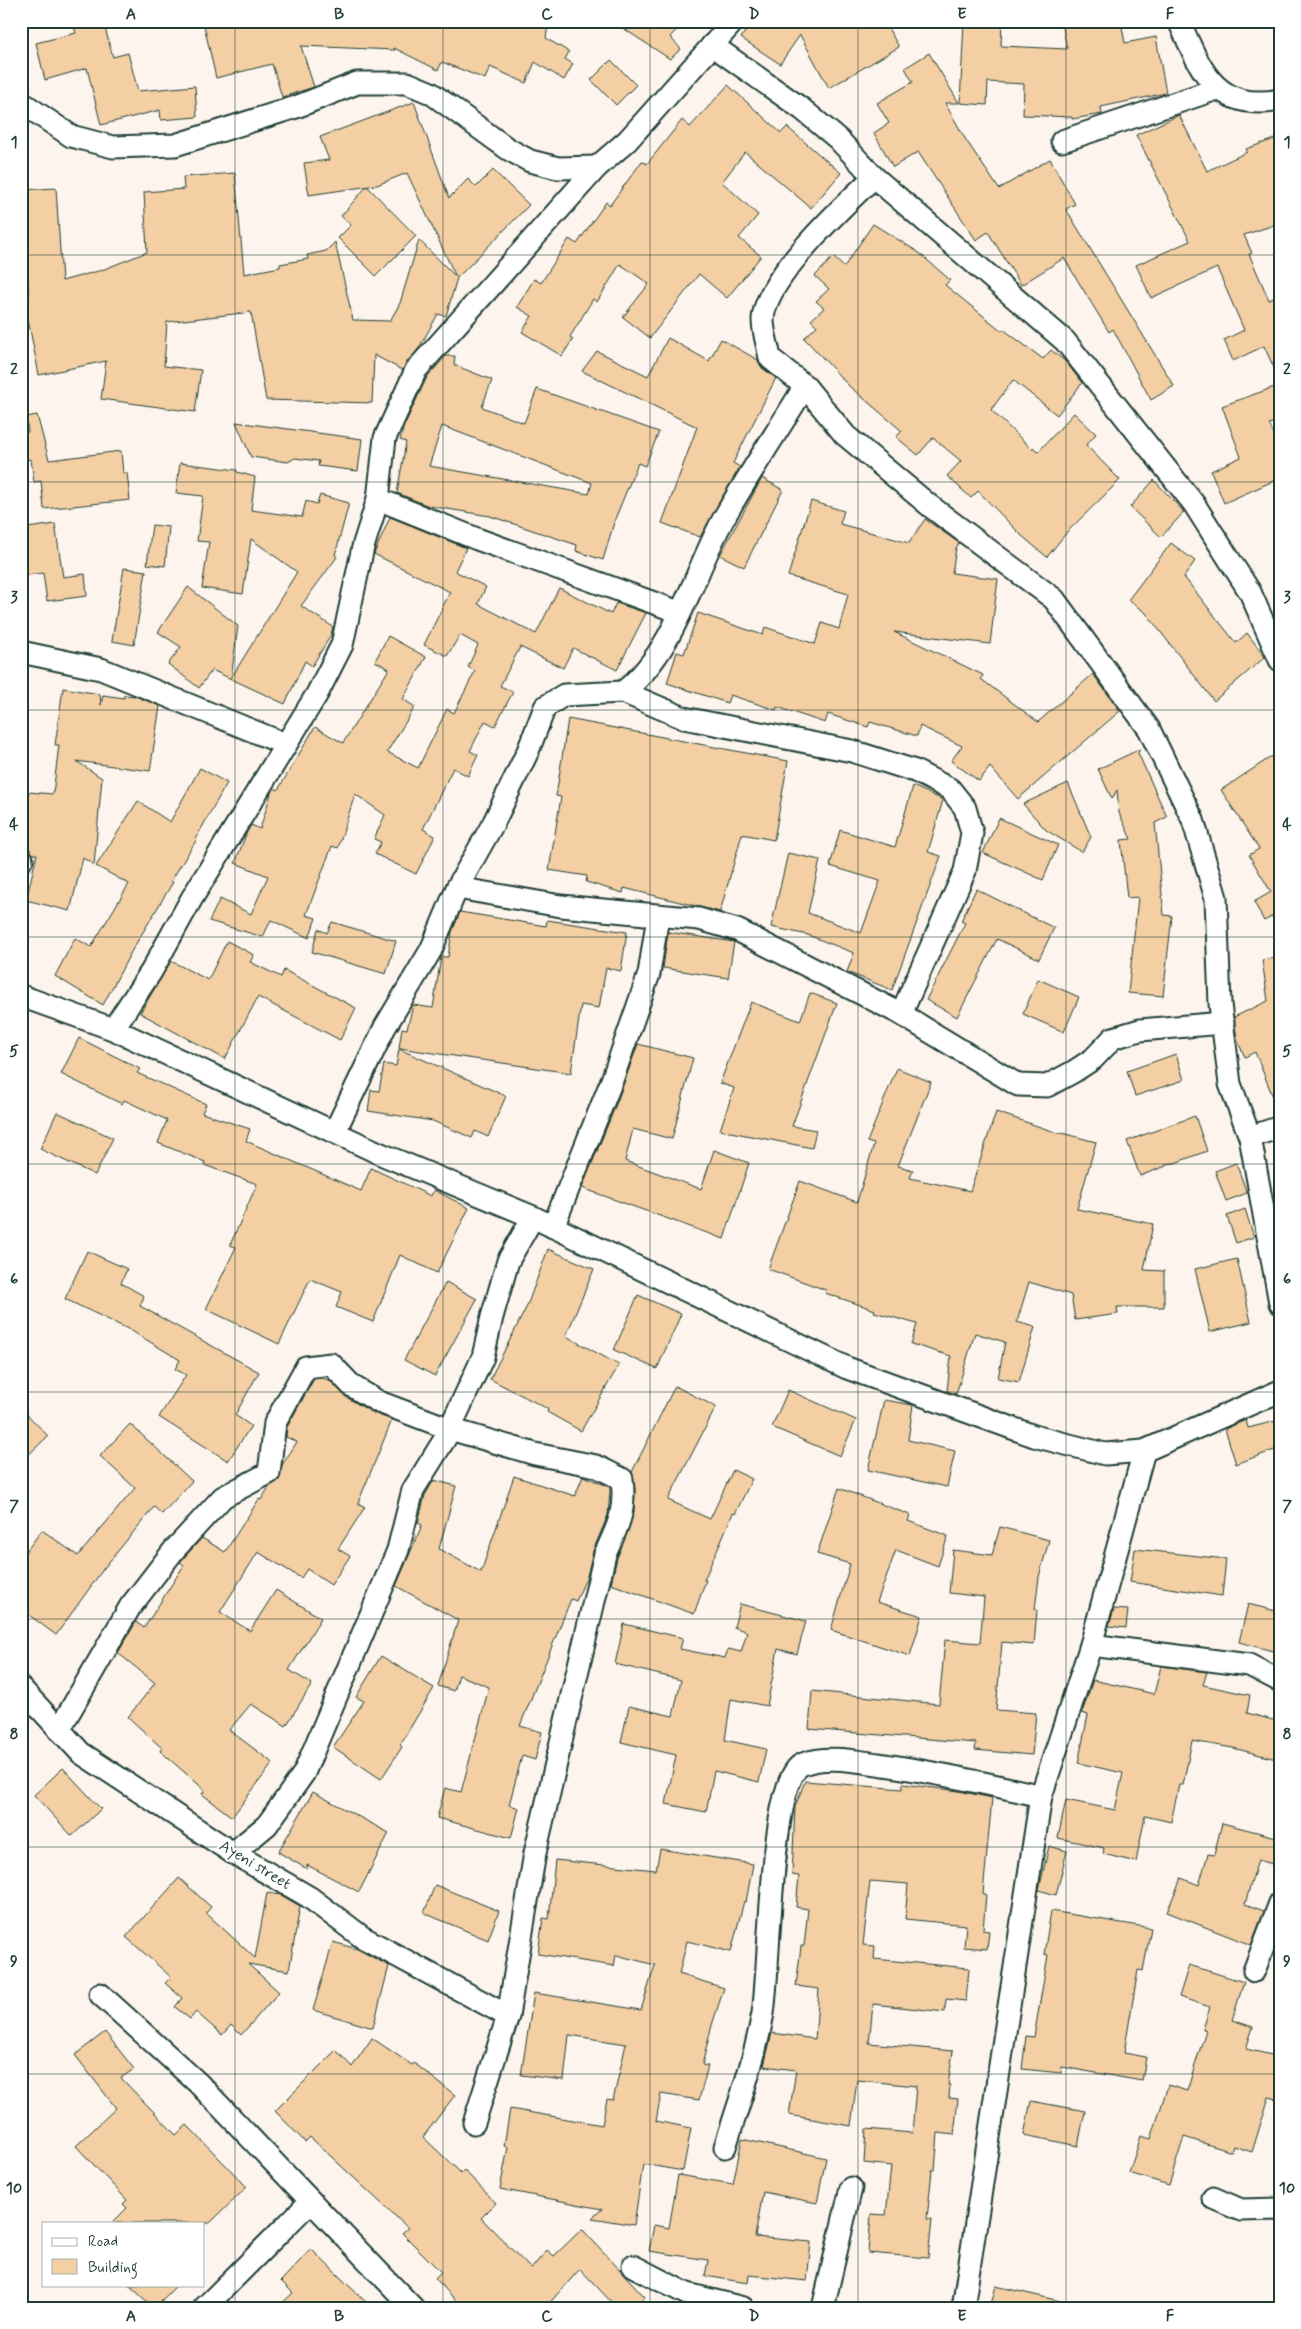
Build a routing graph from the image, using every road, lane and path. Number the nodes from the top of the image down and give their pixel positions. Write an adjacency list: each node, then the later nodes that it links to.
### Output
1 (734, 21): 3 (street)
2 (1179, 21): 4 (street)
3 (712, 45): 8 (street); 9 (street)
4 (1217, 89): 5 (street); 7 (street)
5 (1280, 100)
6 (21, 102): 8 (street)
7 (1062, 142)
8 (597, 167): 11 (street)
9 (874, 177): 10 (street); 14 (street)
10 (805, 386): 12 (street); 21 (street)
11 (378, 498): 12 (street); 16 (street)
12 (679, 612): 15 (street)
13 (21, 652): 16 (street)
14 (1280, 660)
15 (623, 692): 17 (street); 20 (street)
16 (284, 744): 22 (street)
17 (457, 888): 18 (street); 24 (street)
18 (658, 916): 20 (street); 27 (street)
19 (21, 996): 22 (street)
20 (901, 1014): 21 (street)
21 (1223, 1023): 25 (street)
22 (113, 1029): 24 (street)
23 (1280, 1127): 25 (street)
24 (335, 1131): 26 (street)
25 (1250, 1137): 28 (street)
26 (533, 1217): 27 (street); 30 (street)
27 (554, 1227): 31 (street)
28 (1280, 1302)
29 (1280, 1391): 31 (street)
30 (450, 1429): 35 (street); 37 (street); 41 (street)
31 (1144, 1451): 32 (street)
32 (1091, 1645): 33 (street); 36 (street)
33 (1280, 1681)
34 (21, 1688): 35 (street, Ayeni street)
35 (59, 1730): 37 (street, Ayeni street)
36 (1040, 1796): 43 (street); 53 (street)
37 (234, 1853): 41 (street, Ayeni street)
38 (1280, 1903): 39 (street)
39 (1254, 1971)
40 (100, 1994): 46 (street)
41 (508, 2016): 42 (street)
42 (474, 2123)
43 (725, 2147)
44 (851, 2188): 52 (street)
45 (1213, 2198): 47 (street)
46 (310, 2202): 49 (street); 50 (street)
47 (1280, 2209)
48 (633, 2266): 51 (street)
49 (204, 2308)
50 (413, 2308)
51 (743, 2308)
52 (823, 2308)
53 (962, 2308)

